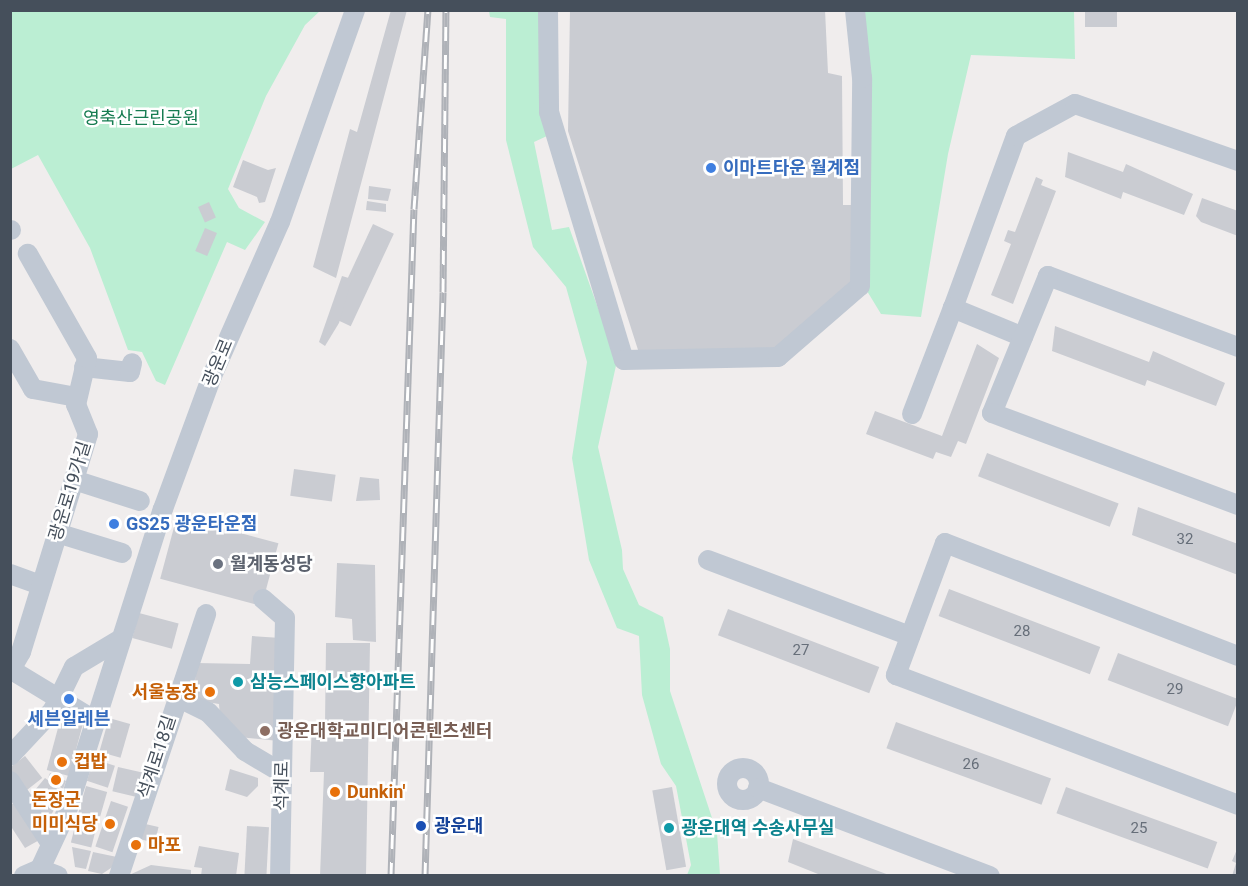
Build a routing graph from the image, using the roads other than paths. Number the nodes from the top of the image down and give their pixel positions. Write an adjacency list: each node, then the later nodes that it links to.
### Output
1 (355, 10): 26 (street, 광운로)
2 (549, 10): 3 (street)
3 (854, 10): 5 (street)
4 (1238, 161): 7 (street)
5 (850, 205)
6 (28, 254): 12 (street)
7 (952, 309): 8 (street); 14 (street)
8 (1023, 337): 9 (street); 17 (street)
9 (1238, 347)
10 (10, 349): 13 (street)
11 (132, 363): 12 (street)
12 (84, 367): 13 (street)
13 (76, 398): 15 (street, 광운로19가길)
14 (912, 414)
15 (74, 480): 16 (street); 18 (street, 광운로19가길)
16 (140, 501)
17 (1238, 505)
18 (57, 533): 19 (street); 22 (street, 광운로19가길)
19 (122, 553)
20 (708, 560): 25 (street)
21 (10, 574): 22 (street)
22 (40, 585): 28 (street, 광운로19가길)
23 (263, 599): 33 (street, 석계로)
24 (206, 614): 29 (street)
25 (910, 636): 27 (street); 36 (street)
26 (119, 640): 30 (street); 31 (street, 광운로)
27 (1238, 656)
28 (11, 670): 30 (street, 광운로19가길)
29 (177, 697): 33 (street, 석계로18길); 39 (street, 석계로18길)
30 (57, 701): 31 (street); 32 (street)
31 (94, 720): 37 (street, 광운로)
32 (10, 756)
33 (282, 773): 40 (street, 석계로)
34 (10, 781): 37 (street)
35 (758, 788): 41 (street)
36 (1238, 805)
37 (51, 843): 38 (street, 광운로)
38 (41, 873)
39 (118, 876)
40 (280, 876)
41 (990, 876)

